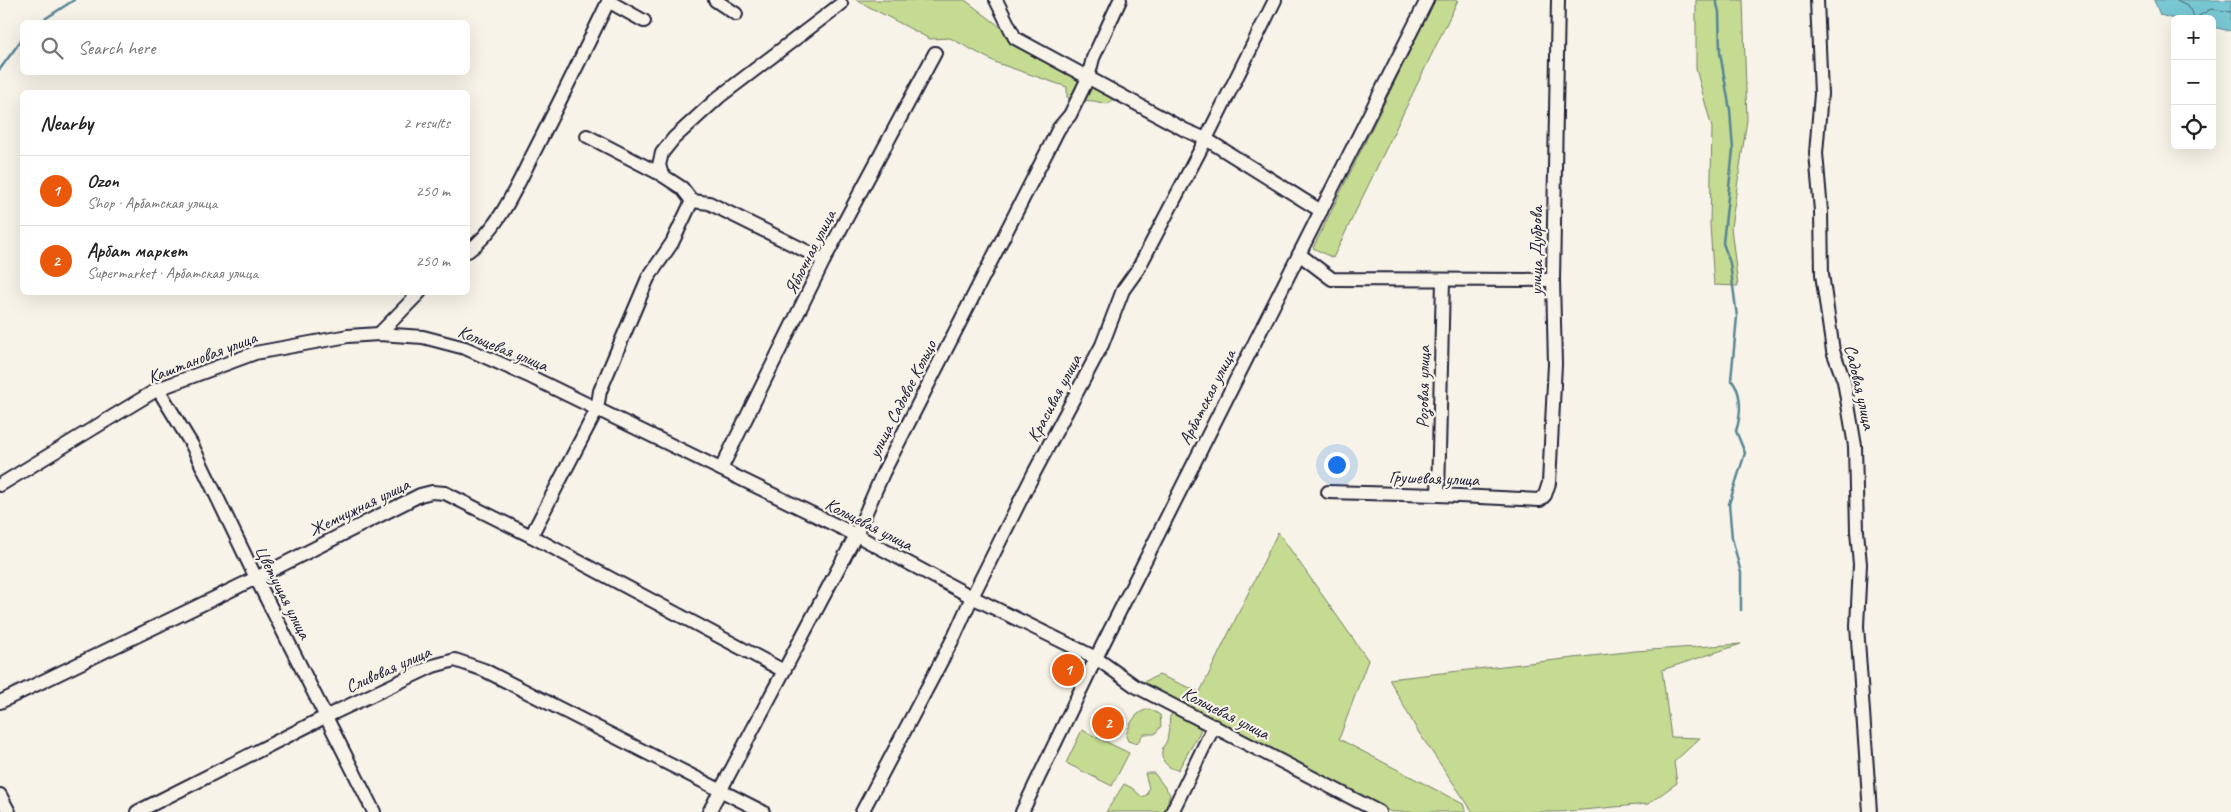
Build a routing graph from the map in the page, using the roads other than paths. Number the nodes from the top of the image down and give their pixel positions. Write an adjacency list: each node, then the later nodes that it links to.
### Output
1 (608, 0): 11 (street); 19 (street)
2 (715, 0): 10 (street)
3 (996, 0): 13 (street)
4 (1120, 0): 13 (street, улица Садовое Кольцо)
5 (1275, 0): 15 (street, Красивая улица)
6 (1428, 0): 18 (street, Арбатская улица)
7 (1558, 0): 23 (street, улица Дуброва)
8 (1817, 0): 53 (street, Садовая улица)
9 (841, 4): 16 (street)
10 (736, 14)
11 (644, 21)
12 (935, 52): 21 (street, Яблочная улица)
13 (1088, 78): 15 (street); 33 (street, улица Садовое Кольцо)
14 (587, 136): 16 (street)
15 (1206, 139): 18 (street); 36 (street, Красивая улица)
16 (662, 175): 17 (street)
17 (692, 201): 21 (street); 27 (street)
18 (1321, 211): 20 (street, Арбатская улица)
19 (470, 249)
20 (1299, 254): 22 (street); 37 (street, Арбатская улица)
21 (824, 260): 28 (street, Яблочная улица)
22 (1443, 280): 23 (street); 31 (street, Розовая улица)
23 (1553, 280): 32 (street, улица Дуброва)
24 (417, 295): 25 (street)
25 (379, 334): 26 (street, Каштановая улица); 27 (street, Кольцевая улица)
26 (158, 390): 29 (street, Каштановая улица); 35 (street, Цветущая улица)
27 (598, 409): 28 (street, Кольцевая улица); 34 (street)
28 (720, 469): 33 (street, Кольцевая улица)
29 (0, 485)
30 (1328, 492): 31 (street, Грушевая улица)
31 (1438, 495): 32 (street, Грушевая улица)
32 (1540, 500)
33 (856, 535): 36 (street, Кольцевая улица); 38 (street, улица Садовое Кольцо)
34 (531, 536): 35 (street, Жемчужная улица); 38 (street, Жемчужная улица)
35 (256, 578): 39 (street, Жемчужная улица); 40 (street, Цветущая улица)
36 (972, 597): 37 (street, Кольцевая улица); 49 (street, Красивая улица)
37 (1096, 658): 41 (street, Кольцевая улица); 50 (street, Арбатская улица)
38 (784, 671): 42 (street, улица Садовое Кольцо)
39 (0, 702)
40 (326, 716): 42 (street, Сливовая улица); 45 (street, Сливовая улица); 46 (street, Цветущая улица)
41 (1214, 726): 51 (street); 52 (street, Кольцевая улица)
42 (720, 790): 47 (street, улица Садовое Кольцо); 48 (street, Сливовая улица)
43 (0, 795): 44 (street)
44 (9, 812)
45 (137, 812)
46 (374, 812)
47 (709, 812)
48 (763, 812)
49 (862, 812)
50 (1022, 812)
51 (1172, 812)
52 (1379, 812)
53 (1870, 812)

